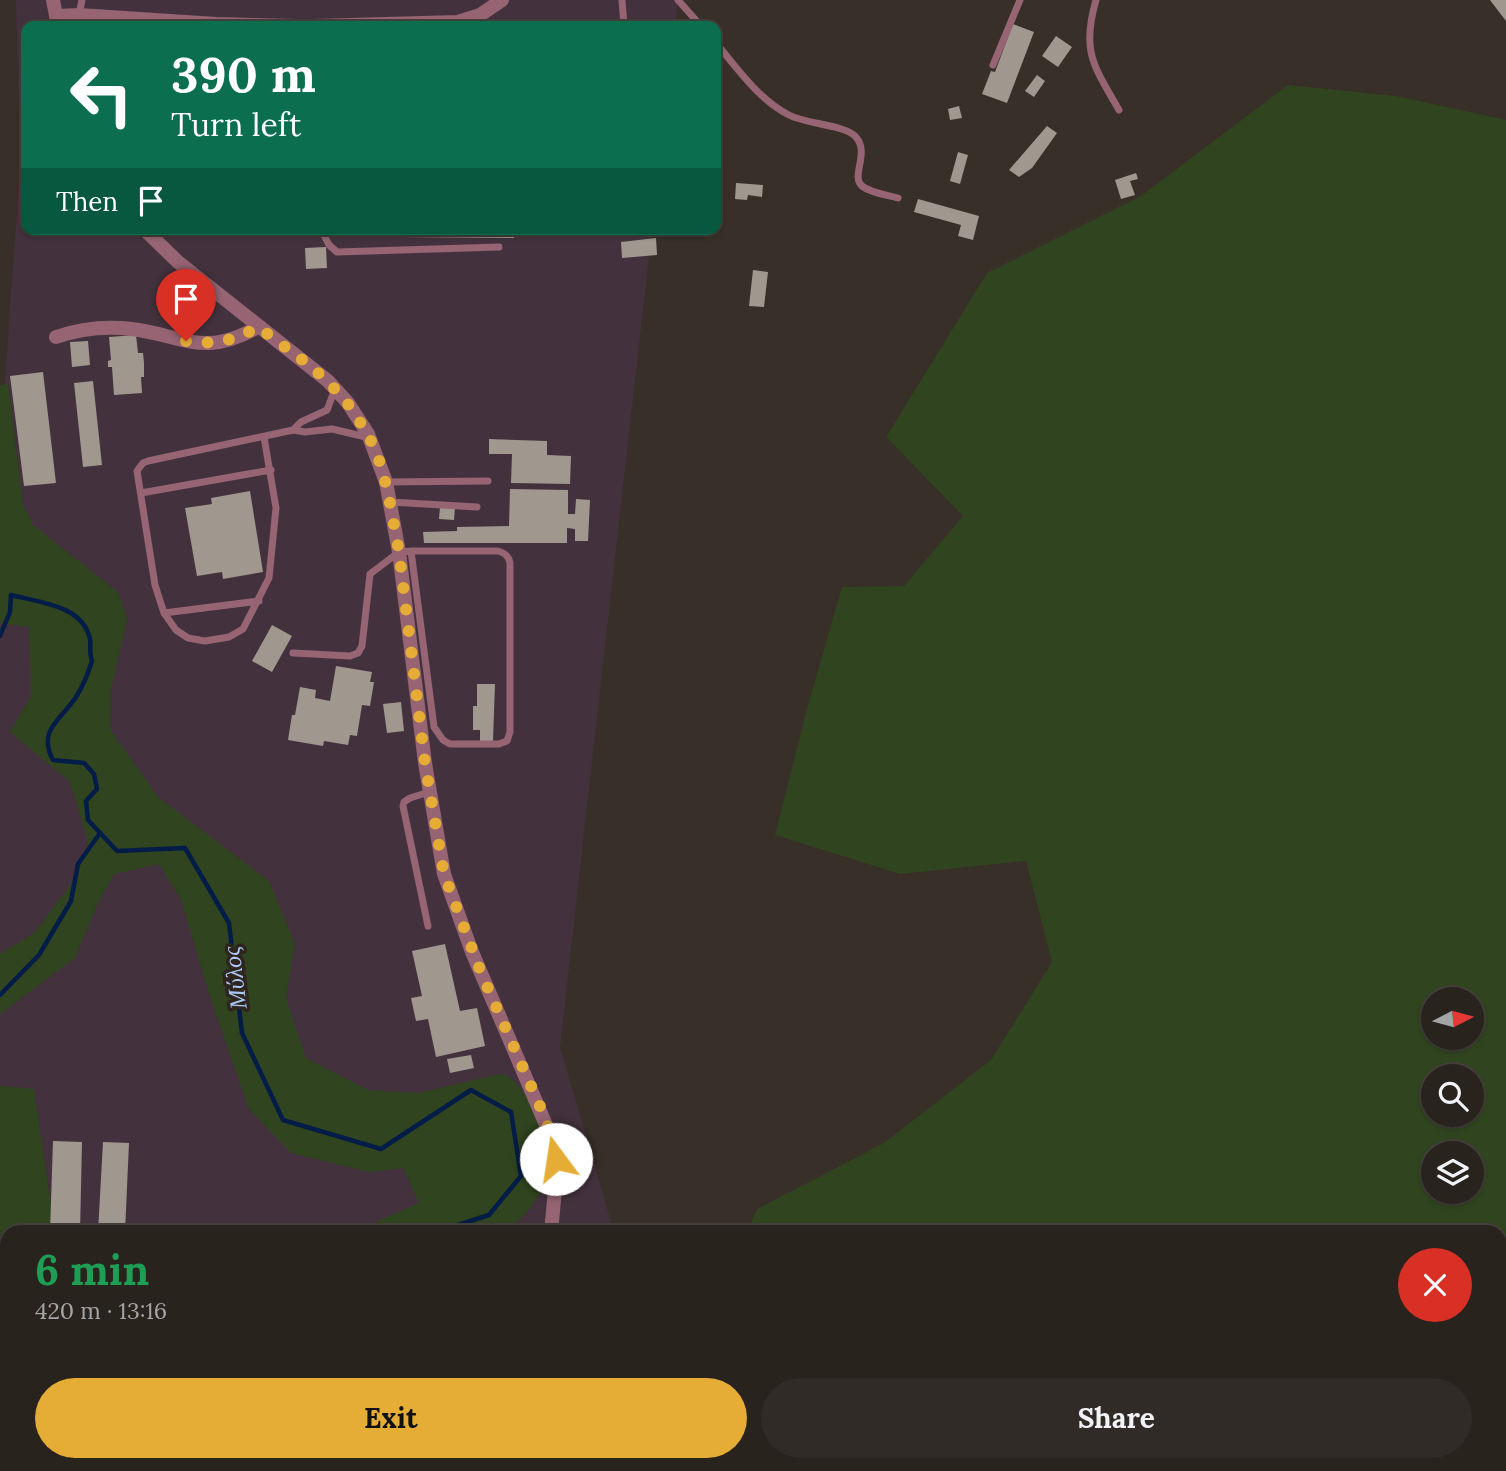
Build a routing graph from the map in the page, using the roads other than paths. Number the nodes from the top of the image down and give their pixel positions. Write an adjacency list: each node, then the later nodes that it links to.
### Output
1 (53, 0): 9 (street)
2 (82, 0): 8 (lane)
3 (502, 0): 11 (street)
4 (622, 0): 12 (lane)
5 (678, 0): 13 (lane)
6 (1020, 0): 15 (lane)
7 (1096, 0): 16 (lane)
8 (79, 15): 9 (street); 10 (street)
9 (57, 21)
10 (170, 21)
11 (461, 21)
12 (624, 21)
13 (697, 21)
14 (721, 49): 17 (lane)
15 (993, 65)
16 (1119, 110)
17 (898, 198)
18 (150, 235): 21 (street)
19 (324, 235): 20 (lane)
20 (499, 247)
21 (258, 327): 22 (street); 23 (street)
22 (56, 337)
23 (335, 388): 24 (lane); 26 (street)
24 (292, 430): 25 (lane); 26 (lane)
25 (264, 436): 27 (lane); 30 (lane)
26 (370, 439): 29 (street)
27 (271, 470): 30 (lane); 34 (lane)
28 (488, 481): 29 (lane)
29 (386, 482): 31 (street)
30 (141, 493): 35 (lane)
31 (390, 502): 32 (lane); 33 (street)
32 (477, 507)
33 (405, 552): 33 (lane); 36 (lane); 37 (street)
34 (259, 601): 35 (lane); 35 (lane)
35 (164, 613)
36 (293, 653)
37 (429, 792): 38 (lane); 39 (street)
38 (428, 926)
39 (552, 1225)

